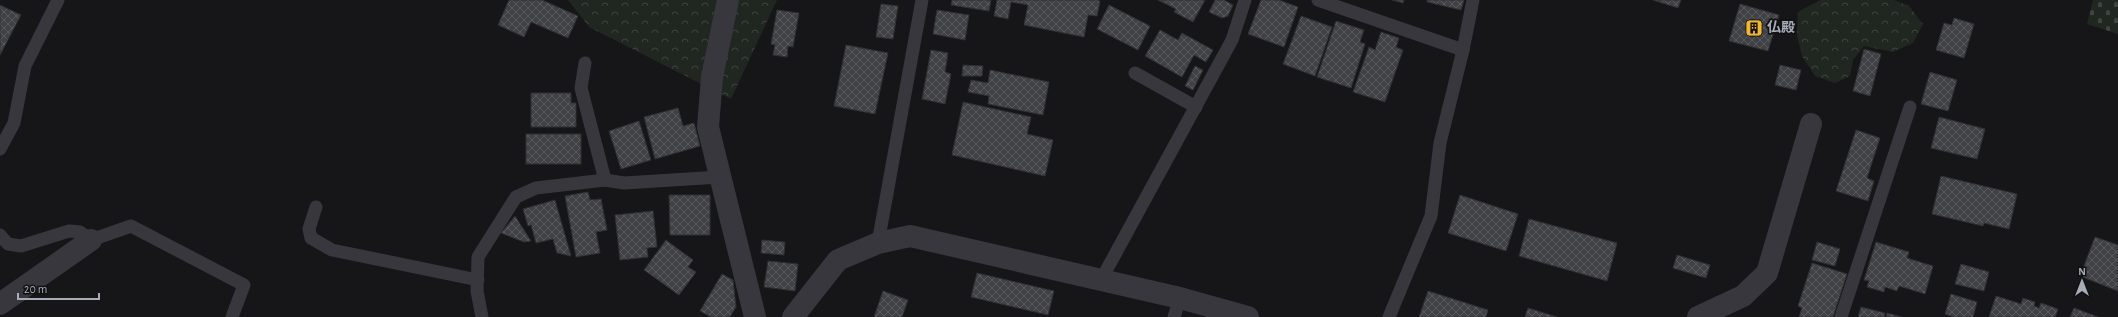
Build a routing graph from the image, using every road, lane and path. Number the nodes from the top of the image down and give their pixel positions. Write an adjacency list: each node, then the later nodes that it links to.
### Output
1 (58, 0): 13 (lane)
2 (728, 0): 14 (street)
3 (922, 0): 19 (lane)
4 (1245, 0): 10 (lane)
5 (1318, 0): 7 (lane)
6 (1473, 0): 7 (lane)
7 (1462, 50): 29 (lane)
8 (585, 62): 15 (lane)
9 (1135, 73): 10 (lane)
10 (1196, 106): 21 (lane)
11 (1910, 106): 31 (lane)
12 (1811, 124): 30 (street)
13 (0, 149)
14 (720, 177): 15 (lane); 26 (street)
15 (605, 180): 20 (lane)
16 (316, 207): 20 (lane)
17 (0, 235): 18 (lane)
18 (91, 240): 22 (street); 24 (lane)
19 (878, 243): 21 (street); 27 (street)
20 (478, 280): 25 (lane)
21 (1101, 280): 23 (street)
22 (3, 308)
23 (1177, 308): 28 (street)
24 (232, 317)
25 (482, 317)
26 (755, 317)
27 (793, 317)
28 (1248, 317)
29 (1389, 317)
30 (1698, 317)
31 (1841, 317)

